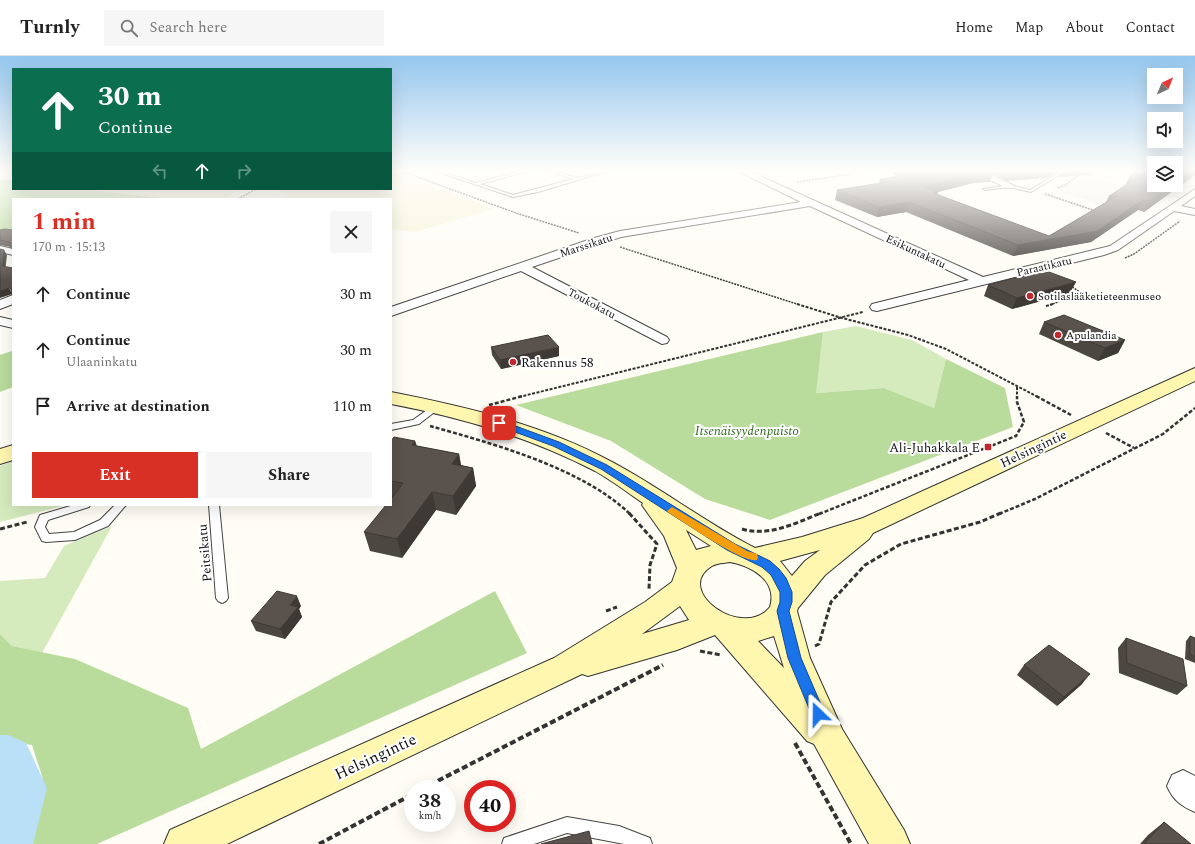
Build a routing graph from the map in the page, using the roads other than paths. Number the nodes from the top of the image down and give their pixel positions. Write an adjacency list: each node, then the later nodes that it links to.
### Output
1 (782, 208): 7 (street, Marssikatu)
2 (822, 208): 8 (street, Esikuntakatu)
3 (1172, 208): 4 (street); 8 (street, Paraatikatu)
4 (1195, 212)
5 (0, 249): 6 (street)
6 (12, 252)
7 (521, 266): 12 (street, Marssikatu); 15 (street, Toukokatu)
8 (981, 281): 11 (street, Paraatikatu)
9 (12, 300): 10 (street)
10 (0, 305)
11 (877, 307)
12 (392, 312)
13 (0, 321): 14 (street)
14 (12, 324)
15 (662, 340)
16 (1195, 374): 26 (main road, Helsingintie)
17 (392, 398): 18 (main road)
18 (437, 407): 19 (lane); 22 (main road)
19 (392, 427)
20 (12, 452): 21 (main road)
21 (0, 457)
22 (643, 492): 27 (main road); 28 (main road)
23 (82, 506): 24 (lane)
24 (120, 506)
25 (214, 506): 29 (lane, Peitsikatu)
26 (872, 524): 27 (main road, Helsingintie); 30 (main road, Helsingintie)
27 (749, 556): 28 (main road); 30 (main road)
28 (688, 577): 31 (main road); 32 (main road, Helsingintie)
29 (222, 598)
30 (785, 606): 31 (main road); 33 (main road)
31 (721, 636): 32 (main road, Helsingintie); 33 (main road)
32 (565, 668): 34 (main road, Helsingintie)
33 (830, 741): 37 (main road)
34 (184, 844)
35 (510, 844): 36 (lane)
36 (644, 844)
37 (890, 844)

